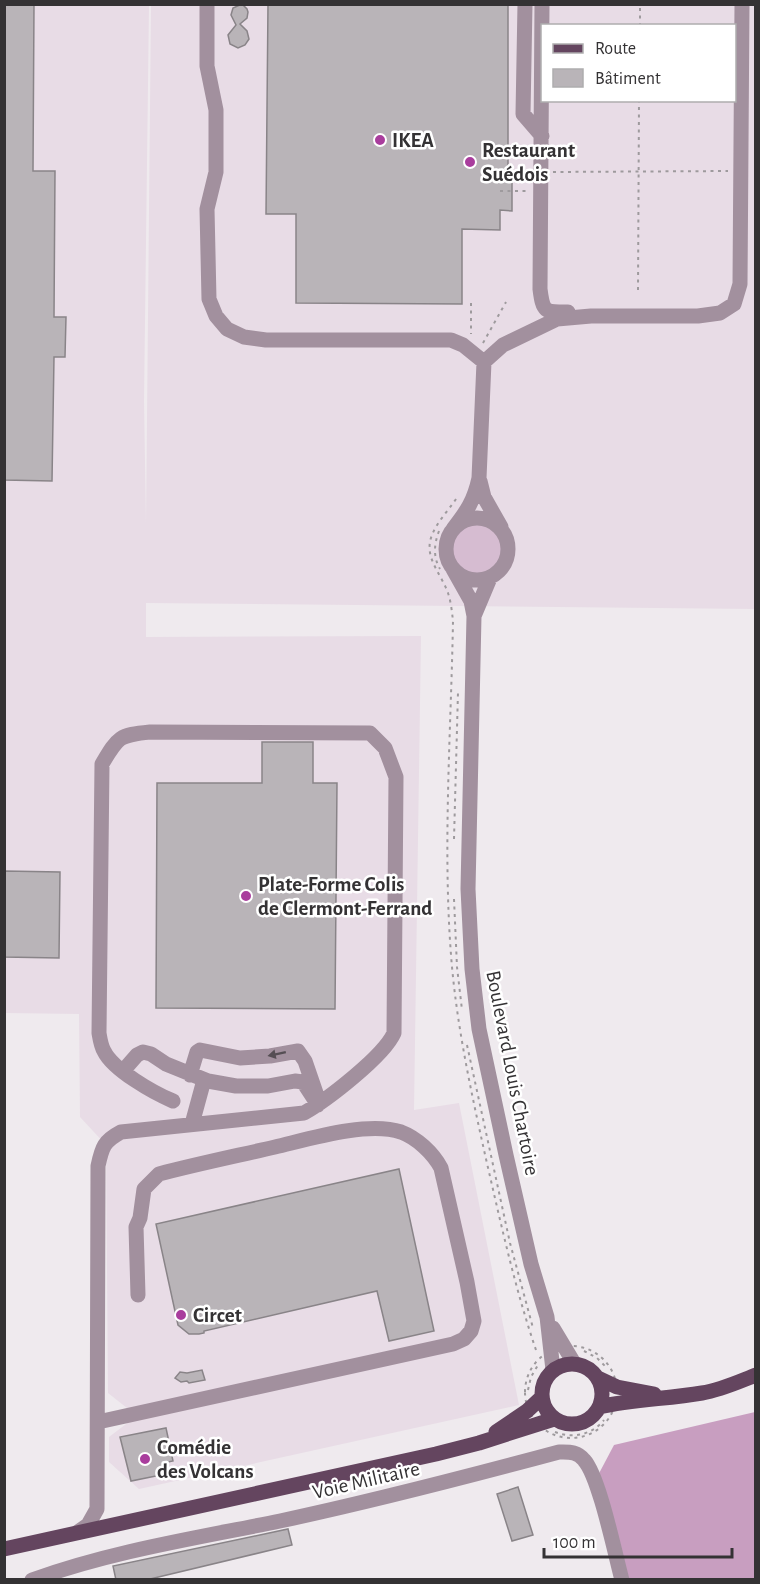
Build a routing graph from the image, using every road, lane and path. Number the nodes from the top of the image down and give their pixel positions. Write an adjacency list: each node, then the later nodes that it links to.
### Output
1 (207, 4): 21 (street)
2 (525, 4): 10 (street)
3 (542, 4): 6 (street)
4 (640, 4): 7 (path)
5 (742, 4): 12 (street)
6 (542, 24)
7 (640, 24)
8 (542, 102): 10 (street)
9 (639, 102): 11 (path)
10 (542, 136): 13 (street)
11 (639, 171): 12 (path); 13 (path); 17 (path)
12 (740, 171): 19 (street)
13 (541, 172): 15 (street)
14 (500, 190): 15 (path)
15 (541, 191): 16 (street)
16 (540, 289): 19 (street); 20 (street)
17 (638, 290)
18 (471, 303): 21 (path)
19 (591, 316): 20 (street)
20 (510, 342): 22 (street)
21 (471, 351): 22 (street)
22 (484, 362): 23 (street)
23 (479, 478): 24 (street); 25 (street)
24 (453, 529): 25 (street); 26 (street)
25 (502, 530): 27 (street)
26 (453, 569): 27 (street); 28 (street)
27 (490, 578): 28 (street)
28 (474, 616): 35 (street, Boulevard Louis Chartoire)
29 (123, 1071): 30 (street); 31 (street); 32 (street)
30 (197, 1077): 32 (street); 32 (street, one-way to 30); 33 (street)
31 (173, 1101)
32 (318, 1105): 33 (street)
33 (192, 1124): 42 (street)
34 (138, 1295): 42 (street)
35 (557, 1350): 36 (street, Boulevard Louis Chartoire); 37 (street); 40 (path); 41 (path)
36 (574, 1363): 37 (main road); 39 (main road)
37 (552, 1370): 41 (main road)
38 (756, 1375): 40 (main road)
39 (598, 1378): 40 (main road); 40 (main road)
40 (612, 1397): 43 (main road); 43 (path)
41 (533, 1406): 43 (path); 43 (main road); 44 (main road)
42 (98, 1422): 45 (street)
43 (543, 1422): 44 (main road)
44 (479, 1443): 46 (main road)
45 (97, 1509): 46 (street); 47 (street)
46 (124, 1522): 47 (main road)
47 (78, 1532): 48 (main road)
48 (4, 1549)
49 (32, 1580): 50 (street, Voie Militaire)
50 (622, 1580)

